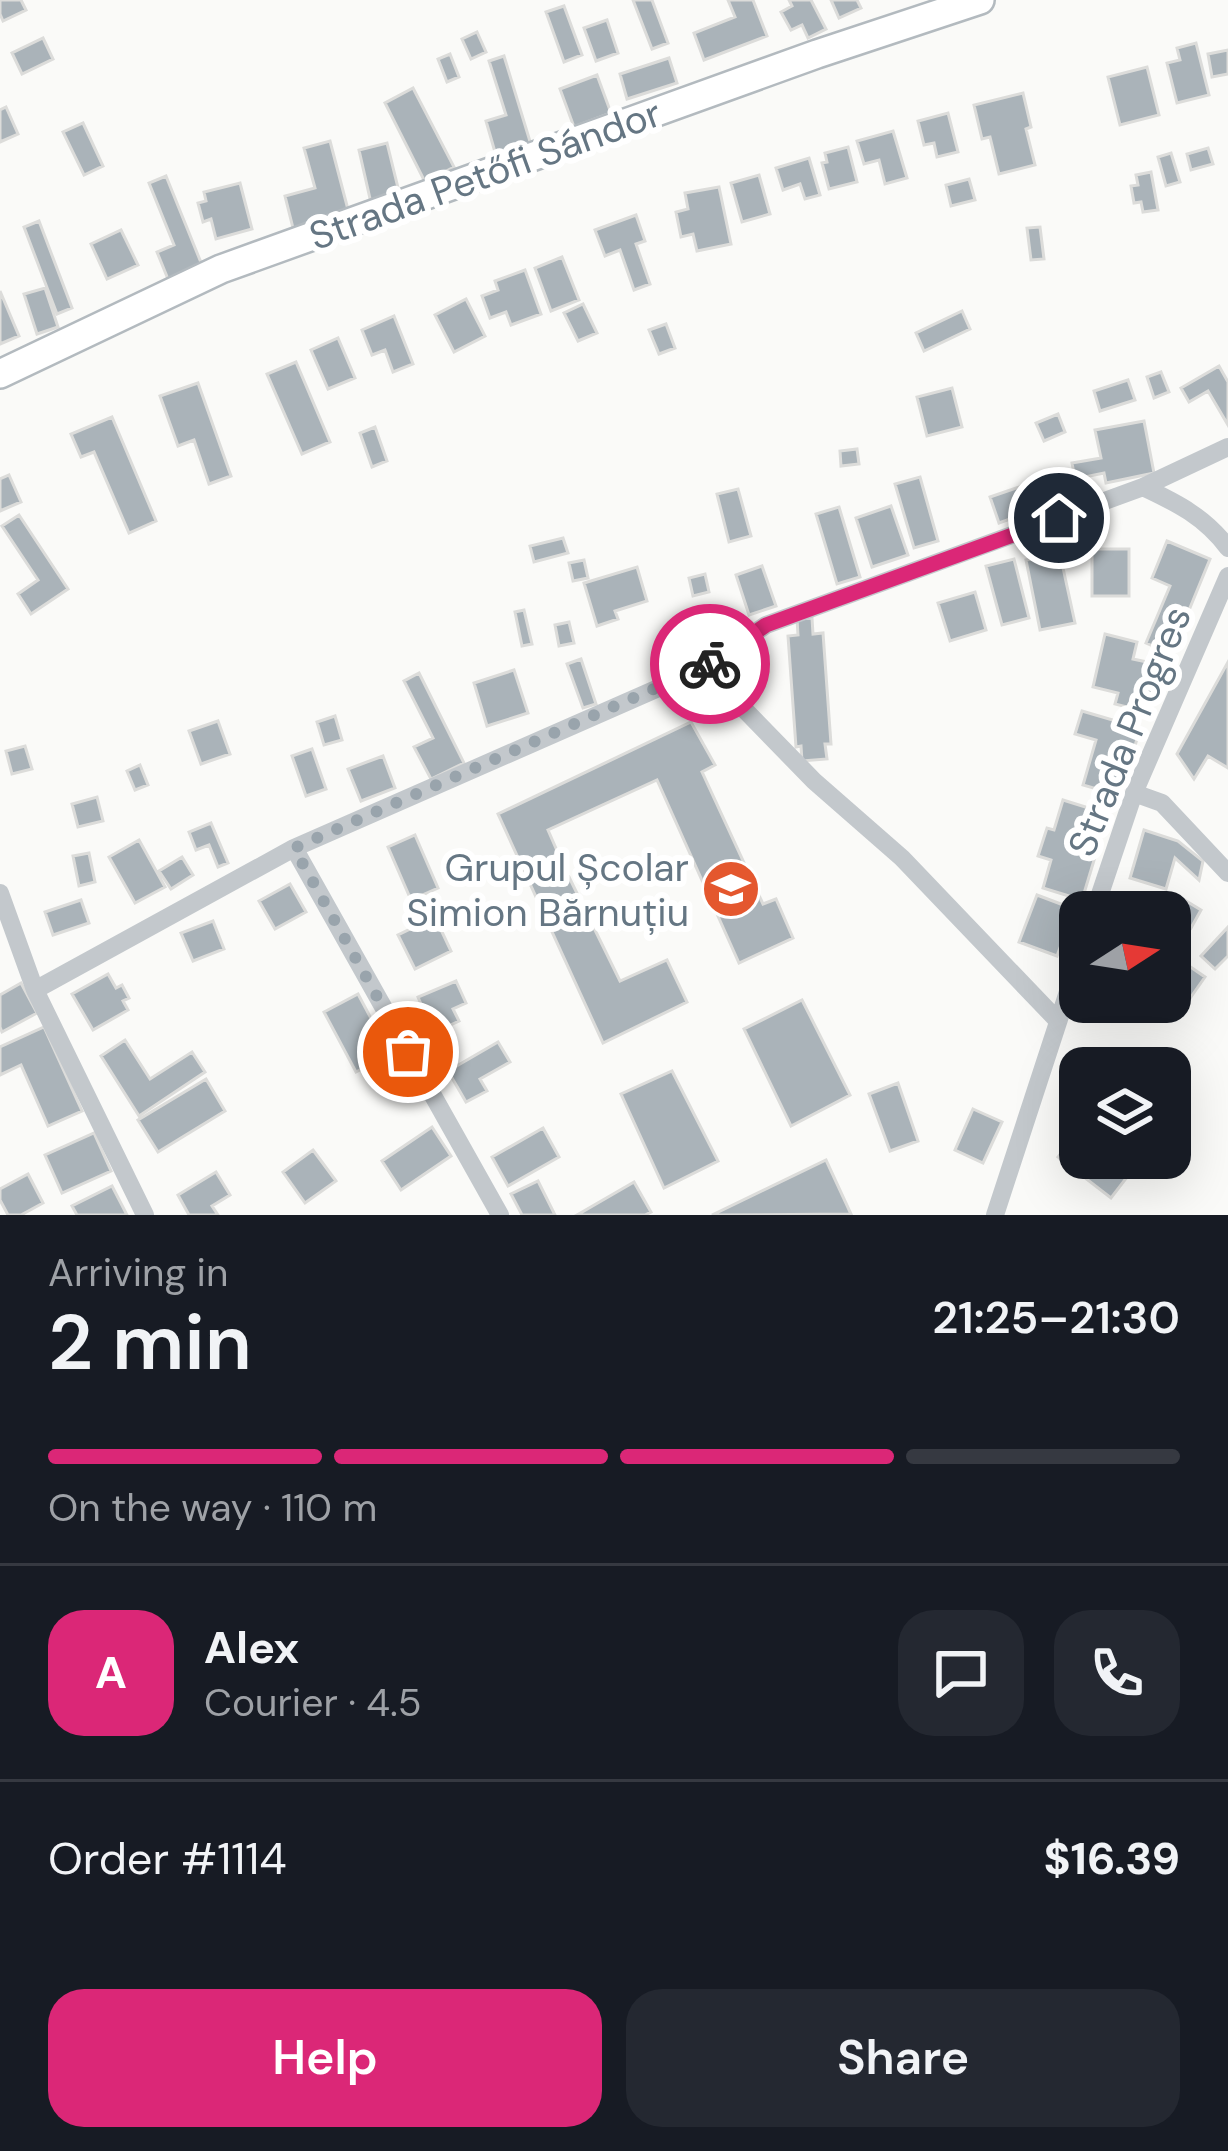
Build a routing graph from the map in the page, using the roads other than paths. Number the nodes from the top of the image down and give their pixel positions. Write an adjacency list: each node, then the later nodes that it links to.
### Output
1 (980, 0): 2 (main road, Strada Petőfi Sándor)
2 (0, 374)
3 (1228, 447): 4 (street)
4 (1143, 487): 5 (street); 7 (street)
5 (1228, 548)
6 (1228, 576): 8 (street, Strada Progres)
7 (704, 668): 9 (street); 15 (street)
8 (1134, 793): 10 (street); 11 (street, Strada Progres)
9 (294, 848): 13 (street); 17 (street)
10 (1228, 873)
11 (1101, 891)
12 (0, 893): 13 (street)
13 (35, 990): 16 (street)
14 (1059, 1018): 15 (street)
15 (1058, 1021): 18 (street)
16 (145, 1215)
17 (500, 1215)
18 (995, 1215)

